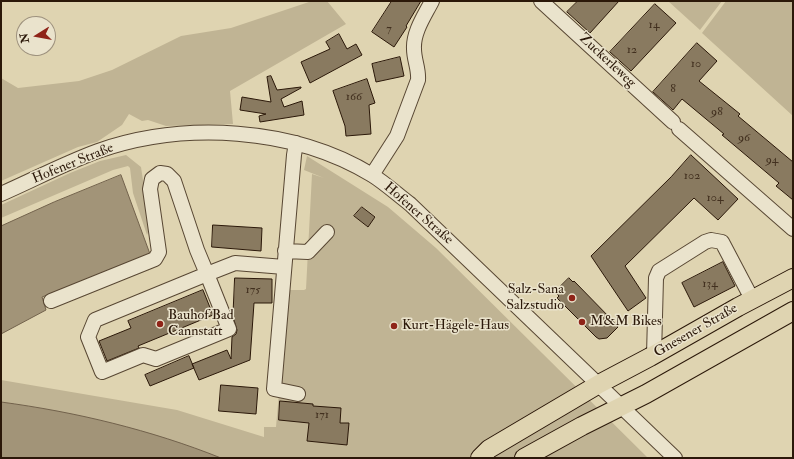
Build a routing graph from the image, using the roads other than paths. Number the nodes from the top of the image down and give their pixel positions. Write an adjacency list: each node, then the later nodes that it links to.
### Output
1 (432, 1): 4 (street)
2 (541, 1): 6 (street, Zuckerleweg)
3 (296, 144): 4 (street, Hofener Straße); 5 (street, Hofener Straße); 8 (street)
4 (372, 175): 17 (street, Hofener Straße)
5 (1, 194)
6 (793, 229)
7 (327, 232): 8 (street)
8 (285, 251): 9 (street)
9 (284, 267): 10 (street); 18 (street)
10 (207, 274): 10 (street); 13 (street)
11 (793, 278): 12 (main road, Gnesener Straße)
12 (752, 299): 15 (main road, Gnesener Straße); 15 (street)
13 (50, 301)
14 (793, 311): 16 (main road)
15 (652, 356): 16 (main road); 17 (main road, Gnesener Straße)
16 (665, 383): 19 (main road)
17 (598, 384): 19 (street, Hofener Straße); 20 (main road, Gnesener Straße)
18 (298, 394)
19 (621, 407): 21 (main road); 24 (street, Hofener Straße)
20 (546, 415): 21 (main road); 22 (main road, Gnesener Straße)
21 (560, 438): 23 (main road)
22 (480, 458)
23 (524, 458)
24 (675, 458)

